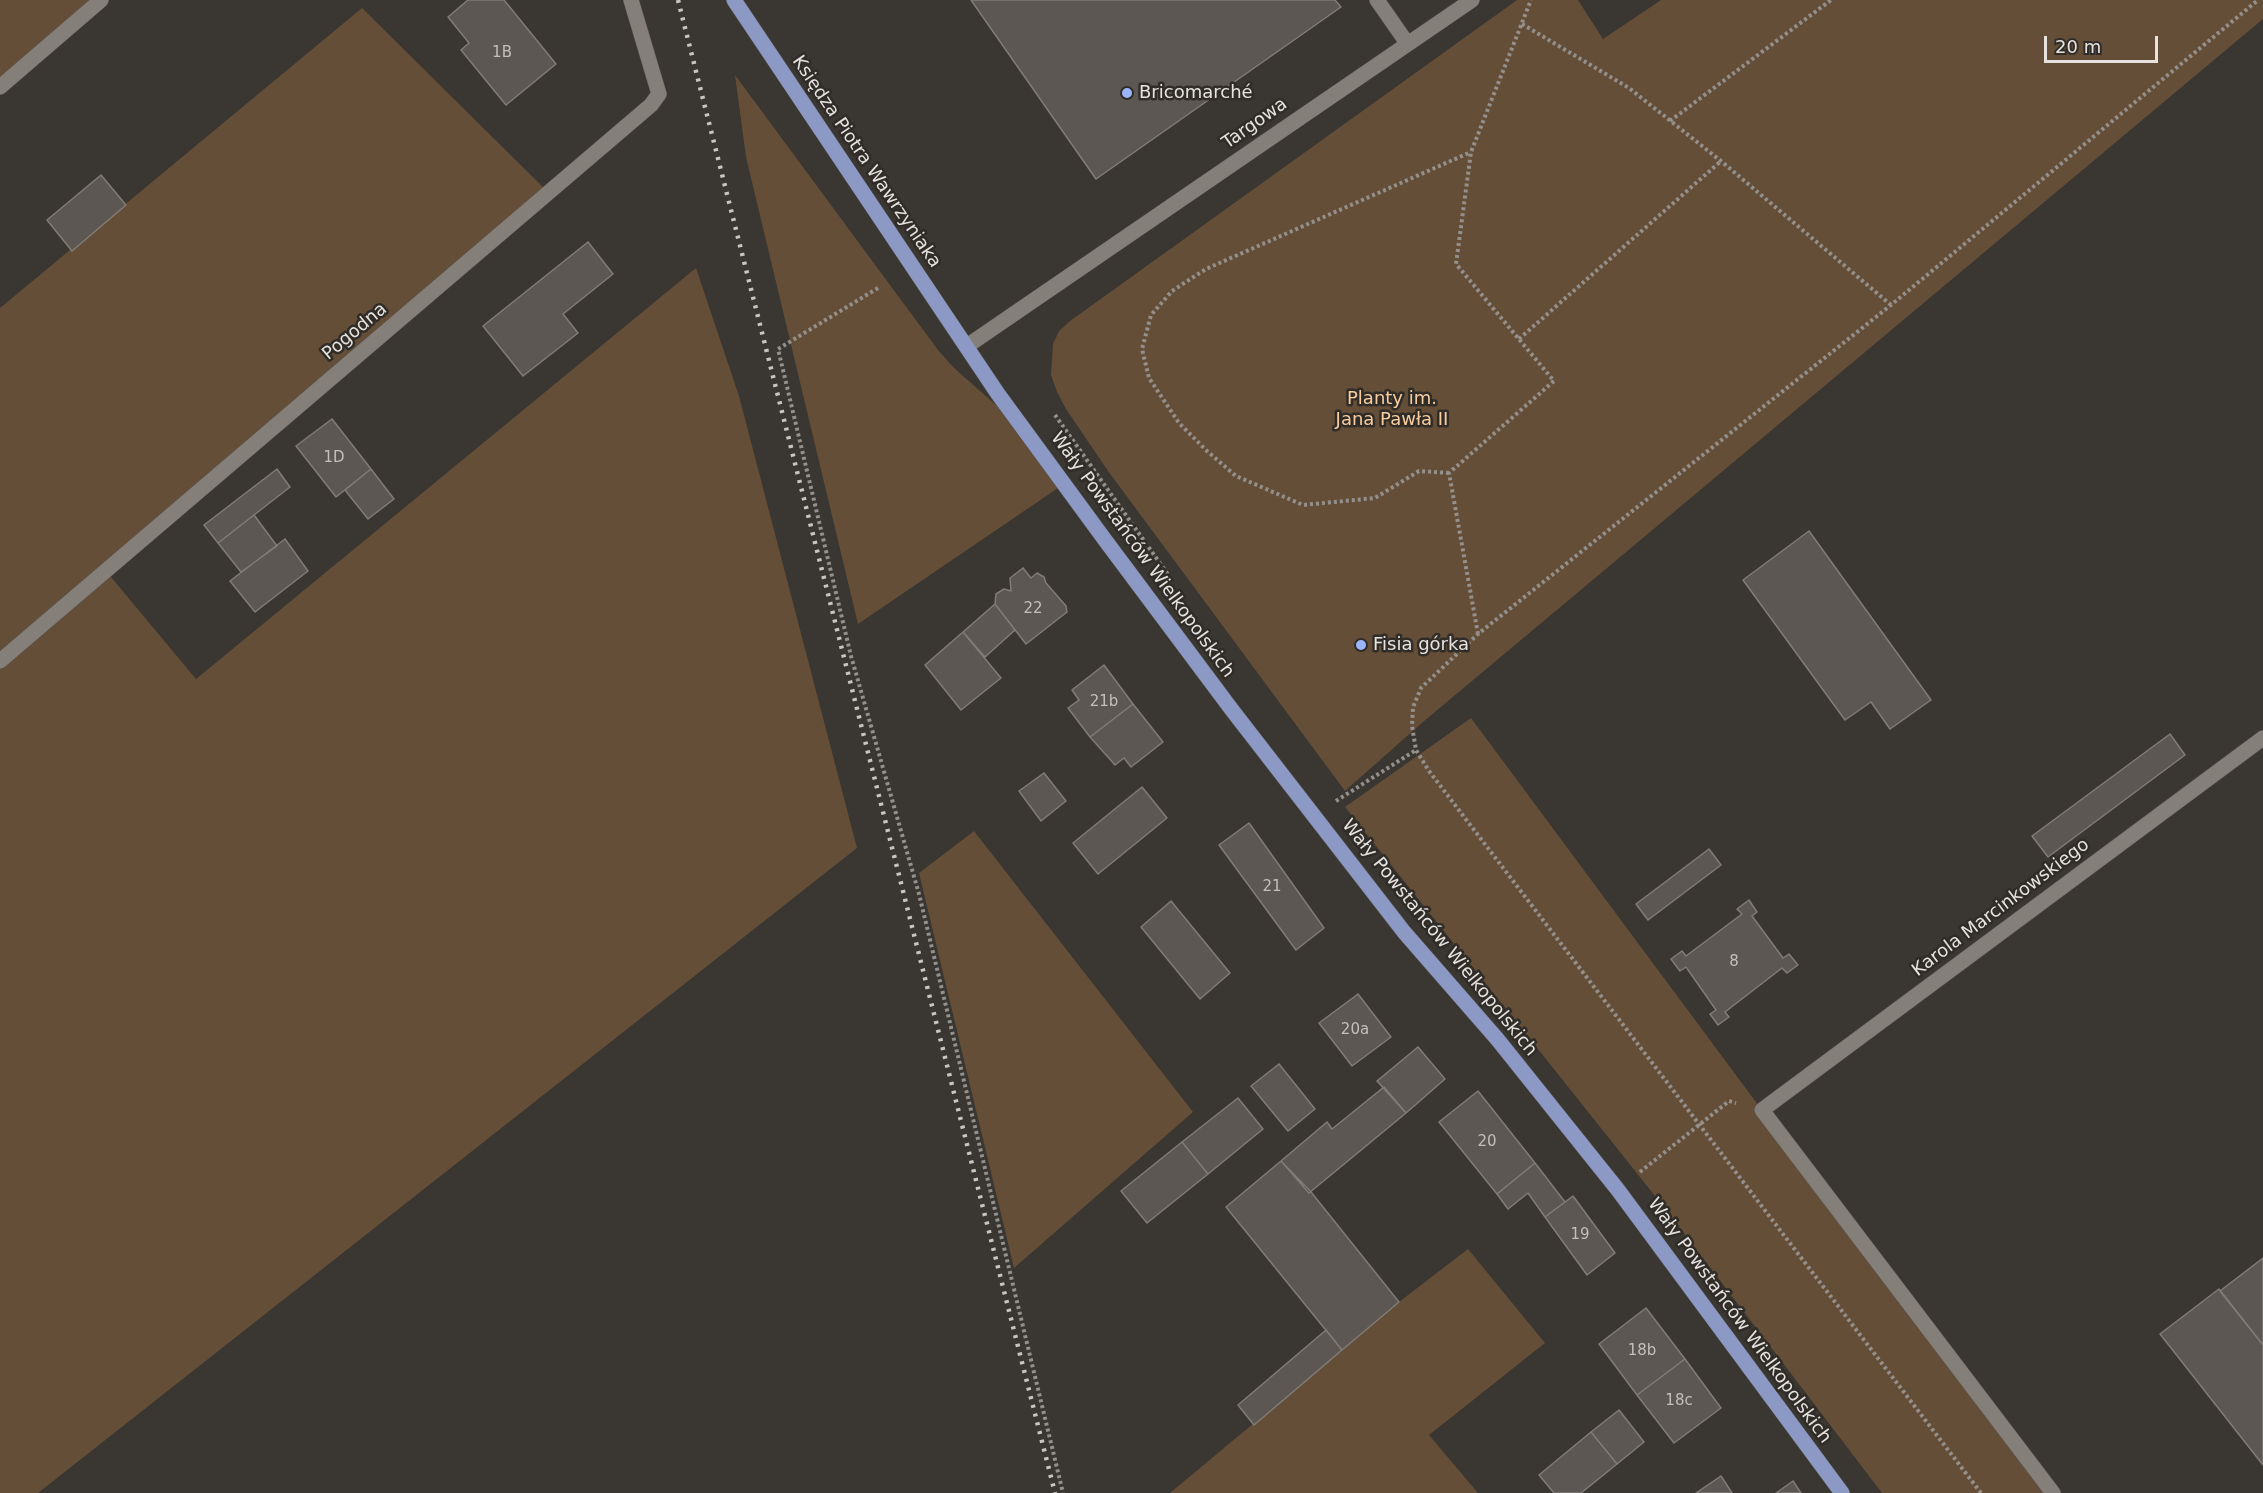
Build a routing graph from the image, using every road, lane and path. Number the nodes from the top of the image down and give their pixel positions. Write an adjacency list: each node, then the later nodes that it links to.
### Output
1 (101, 0): 11 (street)
2 (631, 0): 21 (street, Pogodna)
3 (734, 0): 18 (main road, Księdza Piotra Wawrzyniaka)
4 (1377, 0): 10 (street)
5 (1472, 0): 10 (street, Targowa)
6 (1531, 0): 9 (path)
7 (1831, 0): 12 (path)
8 (2259, 0): 16 (path)
9 (1522, 24): 12 (path); 13 (path)
10 (1407, 43): 18 (street, Targowa)
11 (0, 87)
12 (1670, 121): 14 (path)
13 (1471, 153): 17 (path); 19 (path)
14 (1721, 161): 16 (path); 17 (path)
15 (878, 288): 28 (path)
16 (1891, 305): 20 (path)
17 (1519, 339): 19 (path)
18 (967, 346): 27 (main road, Wały Powstańców Wielkopolskich)
19 (1449, 473): 20 (path)
20 (1478, 634): 23 (path)
21 (0, 661)
22 (2263, 738): 31 (street, Karola Marcinkowskiego)
23 (1416, 750): 24 (path); 26 (path)
24 (1333, 802)
25 (1729, 1101): 26 (path)
26 (1699, 1126): 27 (path); 30 (path)
27 (1618, 1190): 29 (main road, Wały Powstańców Wielkopolskich)
28 (1063, 1493)
29 (1842, 1493)
30 (1981, 1493)
31 (2053, 1493)

